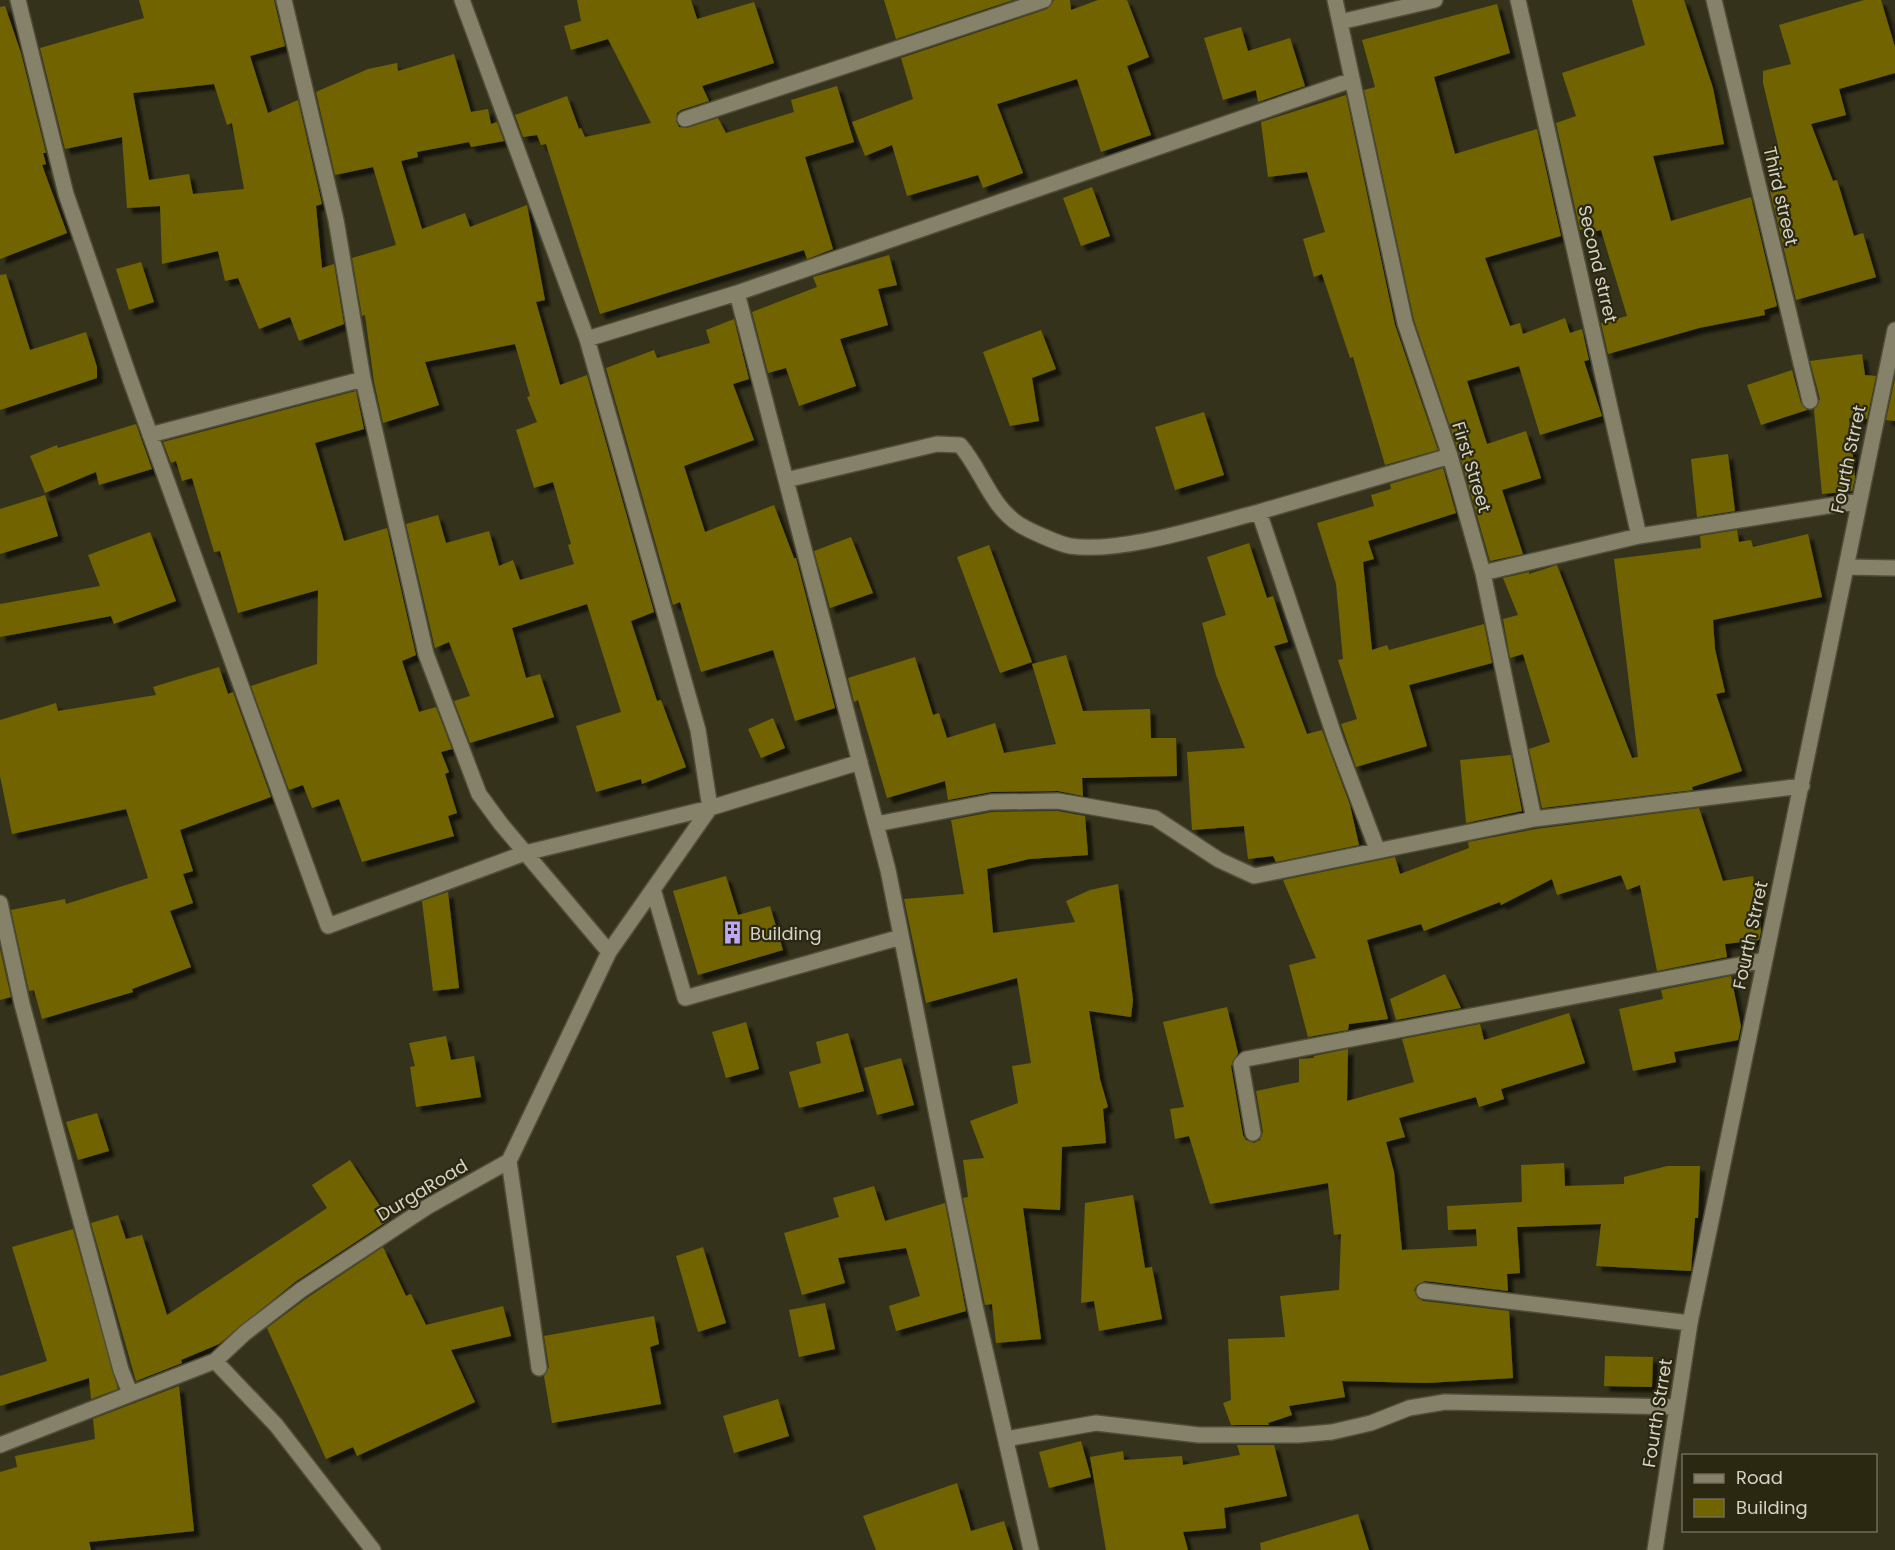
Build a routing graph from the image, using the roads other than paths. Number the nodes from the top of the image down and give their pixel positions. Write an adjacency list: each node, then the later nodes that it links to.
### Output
1 (18, 0): 17 (street)
2 (284, 0): 15 (street)
3 (462, 0): 14 (street)
4 (1044, 0): 11 (street)
5 (1335, 0): 9 (street, First Street)
6 (1435, 0): 9 (street)
7 (1518, 0): 22 (street, Second strret)
8 (1714, 0): 16 (street, Third street)
9 (1340, 22): 10 (street, First Street)
10 (1352, 80): 12 (street); 18 (street, First Street)
11 (685, 119)
12 (737, 292): 14 (street); 19 (street)
13 (1895, 330): 20 (street, Fourth Strret)
14 (587, 339): 28 (street)
15 (363, 379): 17 (street); 32 (street)
16 (1809, 401)
17 (150, 435): 32 (street)
18 (1450, 456): 21 (street); 25 (street, First Street)
19 (786, 480): 21 (street); 26 (street)
20 (1859, 501): 22 (street); 23 (street, Fourth Strret)
21 (1259, 512): 31 (street)
22 (1639, 536): 25 (street)
23 (1846, 567): 24 (street); 27 (street, Fourth Strret)
24 (1895, 568)
25 (1483, 573): 29 (street, First Street)
26 (860, 762): 28 (street); 30 (street)
27 (1802, 786): 29 (street); 37 (street, Fourth Strret)
28 (710, 808): 32 (street); 33 (street)
29 (1534, 819): 31 (street)
30 (876, 824): 31 (street); 35 (street)
31 (1377, 849)
32 (525, 853): 36 (street)
33 (653, 889): 35 (street); 36 (street)
34 (0, 903): 44 (street)
35 (901, 937): 46 (street)
36 (609, 952): 39 (street)
37 (1765, 960): 38 (street); 41 (street, Fourth Strret)
38 (1252, 1132)
39 (509, 1161): 42 (street, DurgaRoad); 43 (street)
40 (1424, 1291): 41 (street)
41 (1690, 1323): 45 (street, Fourth Strret)
42 (215, 1361): 44 (street, DurgaRoad); 48 (street)
43 (539, 1368)
44 (130, 1393): 47 (street, DurgaRoad)
45 (1677, 1407): 46 (street); 50 (street, Fourth Strret)
46 (1006, 1439): 49 (street)
47 (0, 1444)
48 (373, 1550)
49 (1030, 1550)
50 (1655, 1550)

